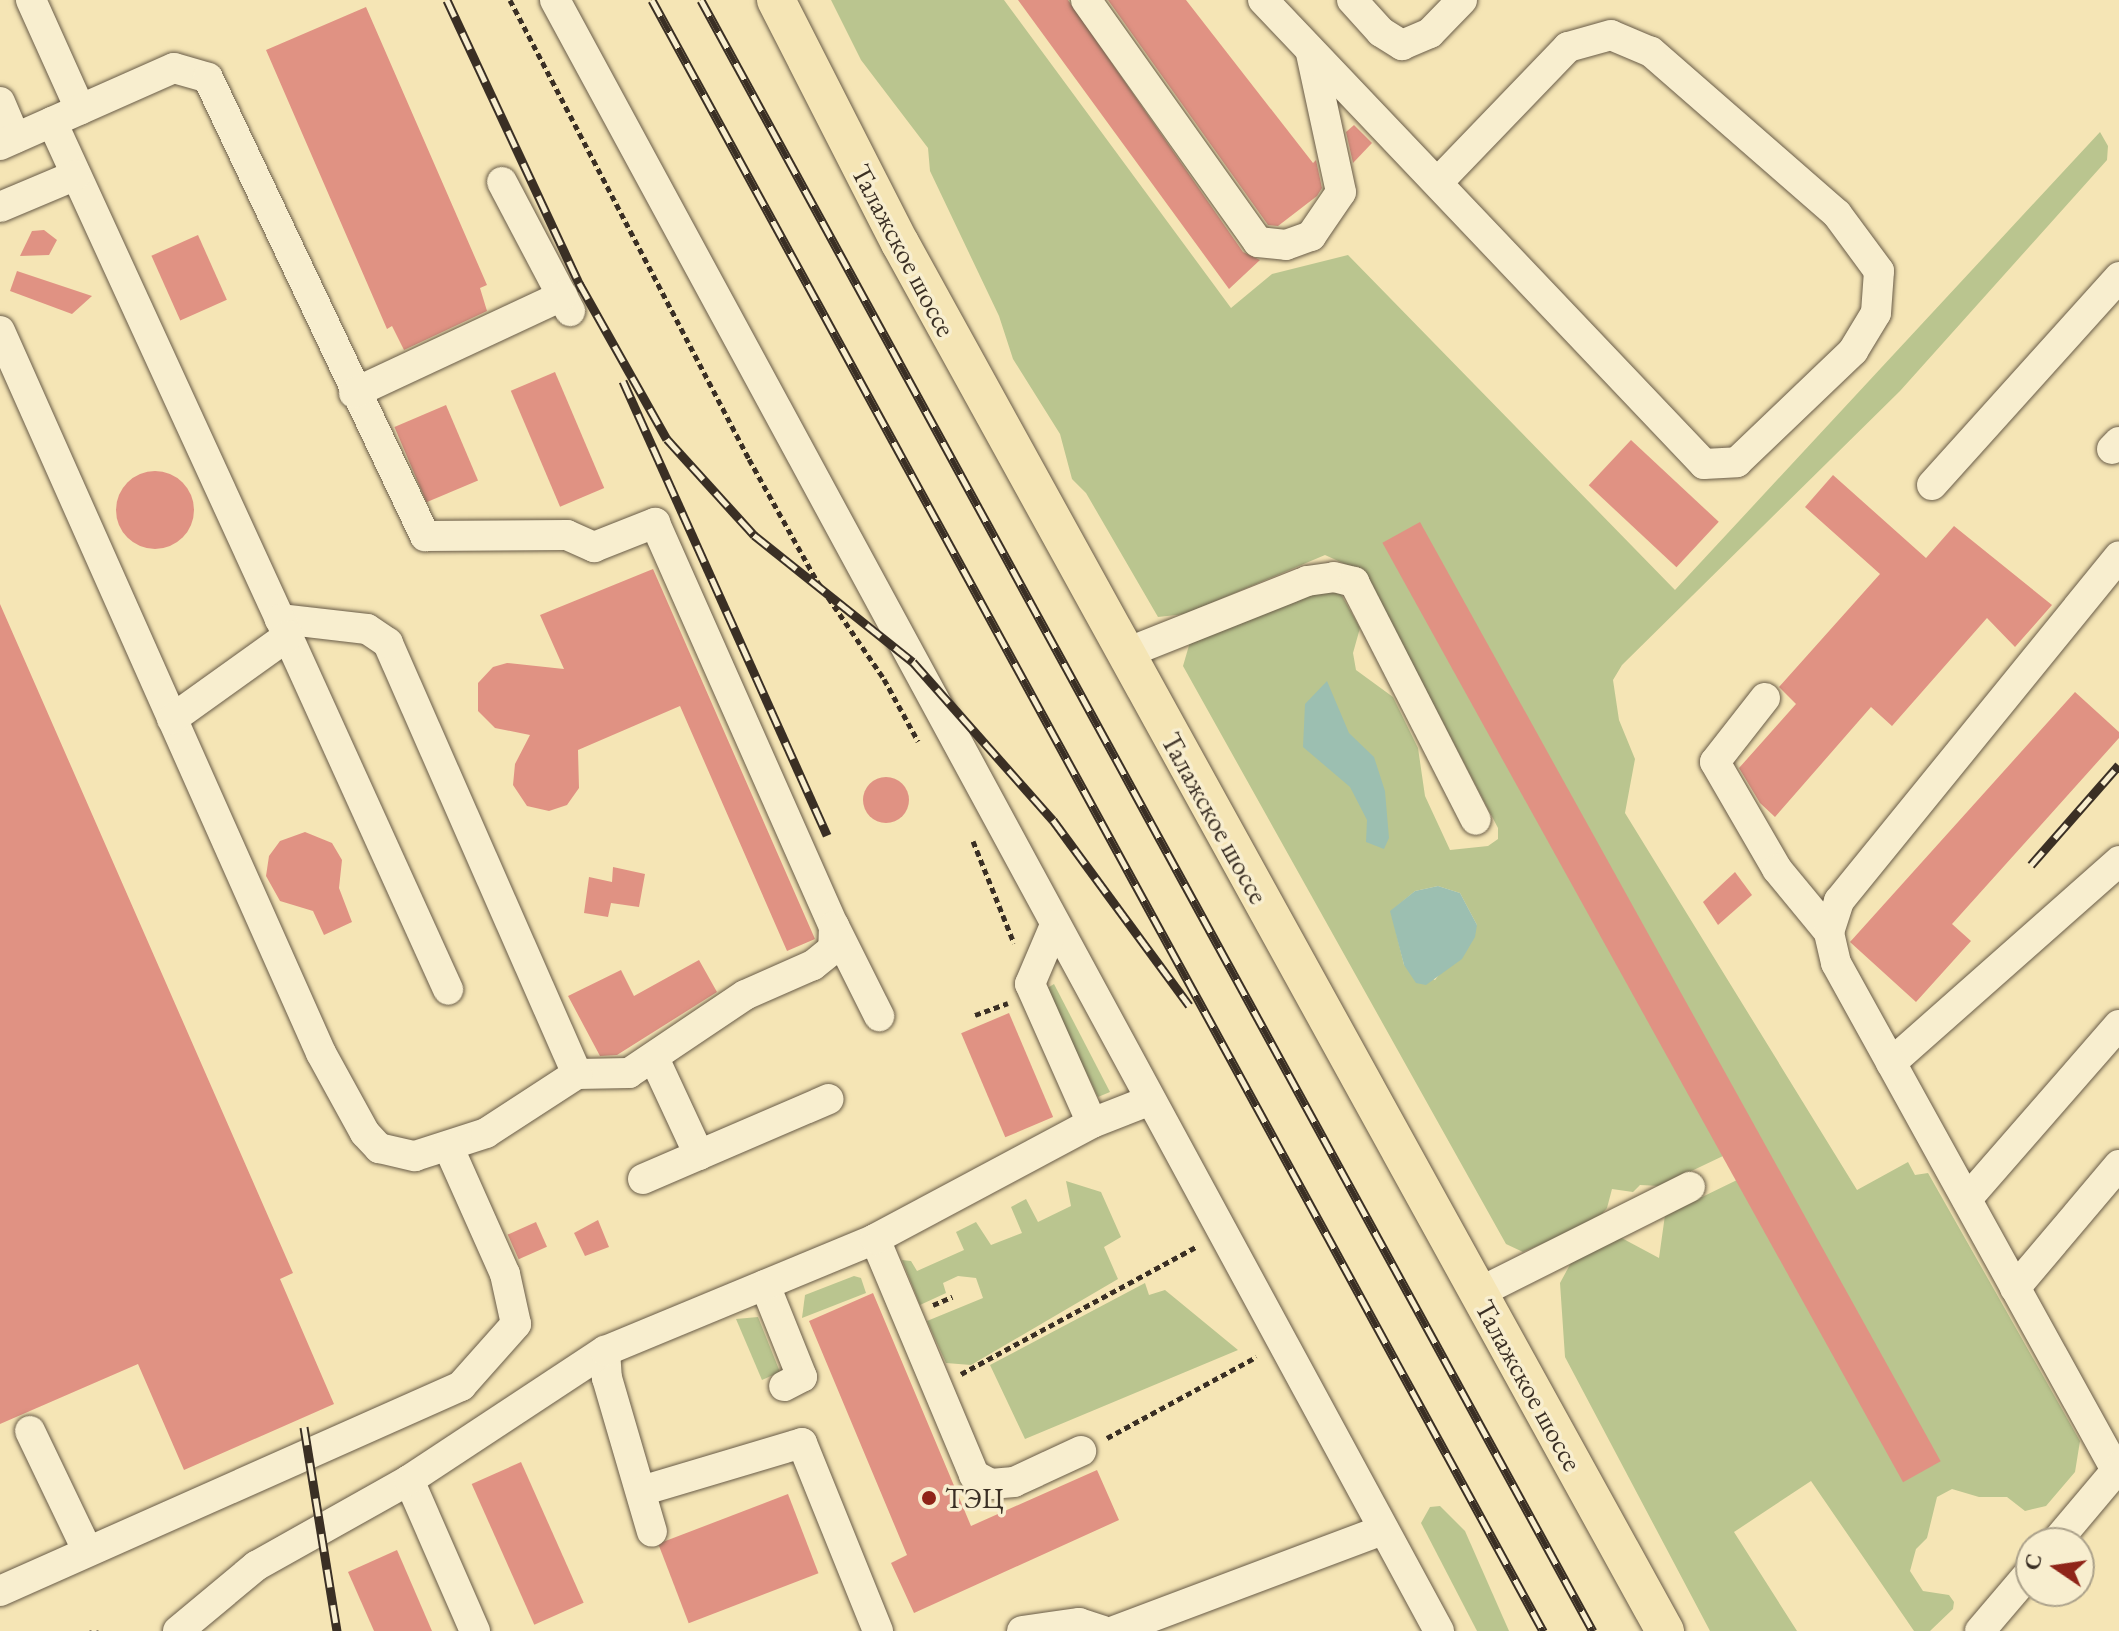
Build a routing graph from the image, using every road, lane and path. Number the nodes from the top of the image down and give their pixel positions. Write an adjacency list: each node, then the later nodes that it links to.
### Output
1 (31, 0): 11 (street)
2 (510, 0): 27 (path)
3 (555, 0): 31 (street)
4 (776, 0): 24 (main road, Талажское шоссе)
5 (1086, 0): 9 (street)
6 (1263, 0): 9 (street)
7 (1352, 0): 8 (street)
8 (1462, 0)
9 (1311, 53): 16 (street)
10 (0, 102): 13 (street)
11 (80, 109): 12 (street); 20 (street)
12 (52, 122): 13 (street); 14 (street)
13 (8, 141)
14 (76, 175): 17 (street); 23 (street)
15 (502, 182): 20 (street)
16 (1438, 182): 16 (street)
17 (0, 207)
18 (2119, 277): 21 (street)
19 (0, 331): 26 (street)
20 (354, 393): 32 (street)
21 (1932, 485)
22 (2119, 557): 33 (street)
23 (284, 627): 26 (street); 34 (street); 41 (street)
24 (1124, 654): 28 (street); 55 (main road, Талажское шоссе)
25 (1765, 698): 33 (street)
26 (172, 719): 45 (street)
27 (922, 747)
28 (1476, 820)
29 (967, 829): 35 (path)
30 (2119, 861): 40 (street)
31 (1055, 925): 35 (street); 43 (street)
32 (834, 926): 37 (street); 39 (street)
33 (1829, 932): 40 (street)
34 (448, 990)
35 (1022, 992): 36 (path); 44 (street)
36 (975, 1015)
37 (879, 1016)
38 (2119, 1025): 50 (street)
39 (654, 1058): 41 (street); 46 (street)
40 (1891, 1063): 50 (street)
41 (577, 1074): 45 (street)
42 (829, 1099): 46 (street)
43 (1151, 1100): 44 (street); 51 (street)
44 (1092, 1123): 52 (street)
45 (448, 1146): 68 (street)
46 (699, 1155): 48 (street)
47 (2119, 1165): 54 (street)
48 (643, 1179)
49 (1690, 1187): 55 (street)
50 (1967, 1199): 54 (street)
51 (1222, 1233): 56 (street); 59 (path)
52 (875, 1239): 53 (street); 59 (street)
53 (765, 1285): 57 (street); 58 (street)
54 (2015, 1288): 62 (street)
55 (1478, 1293): 78 (main road, Талажское шоссе)
56 (1282, 1343): 61 (path); 66 (street)
57 (605, 1351): 63 (street); 64 (street)
58 (784, 1386)
59 (934, 1386): 61 (street)
60 (30, 1431): 68 (street)
61 (1081, 1451)
62 (2118, 1469): 65 (street)
63 (409, 1480): 71 (street); 72 (street)
64 (641, 1491): 67 (street); 73 (street)
65 (2069, 1527)
66 (1383, 1530): 76 (street); 77 (street)
67 (652, 1532)
68 (87, 1550): 70 (street)
69 (2015, 1590): 79 (street)
70 (0, 1591)
71 (178, 1631)
72 (475, 1631)
73 (878, 1631)
74 (1022, 1631): 75 (street)
75 (1103, 1631)
76 (1114, 1631)
77 (1439, 1631)
78 (1665, 1631)
79 (1980, 1631)

